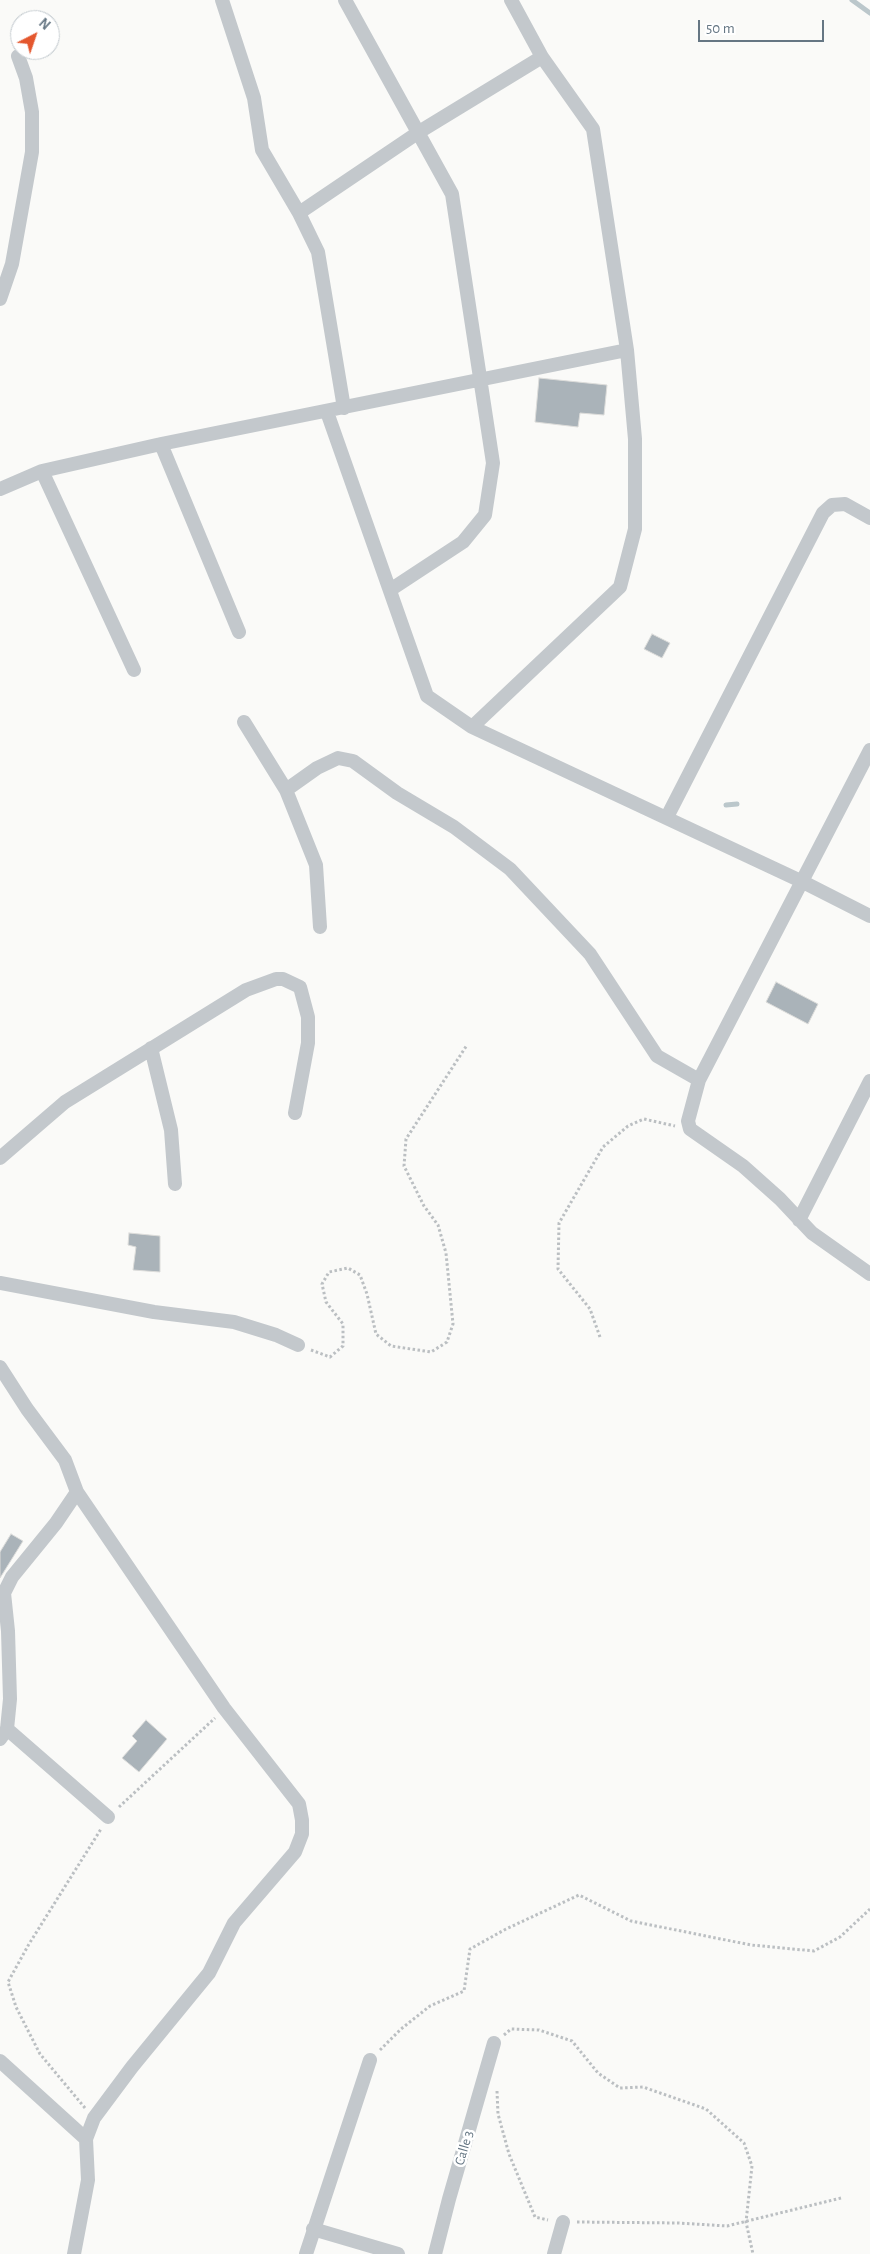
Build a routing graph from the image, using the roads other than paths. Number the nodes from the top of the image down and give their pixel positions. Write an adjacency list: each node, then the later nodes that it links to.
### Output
1 (222, 0): 7 (street)
2 (346, 0): 6 (street)
3 (511, 0): 4 (street)
4 (542, 57): 6 (street); 9 (street)
5 (19, 60): 8 (street)
6 (419, 132): 7 (street); 10 (street)
7 (299, 214): 11 (street)
8 (0, 299)
9 (626, 350): 10 (street); 21 (street)
10 (481, 379): 11 (street); 17 (street)
11 (344, 408): 12 (street)
12 (327, 412): 13 (street); 17 (street)
13 (162, 444): 14 (street); 18 (street)
14 (42, 471): 15 (street); 19 (street)
15 (0, 489)
16 (870, 518): 24 (street)
17 (390, 590): 21 (street)
18 (239, 632)
19 (134, 670)
20 (244, 722): 23 (street)
21 (472, 727): 24 (street)
22 (870, 750): 25 (street)
23 (286, 790): 27 (street); 29 (street)
24 (666, 817): 25 (street)
25 (802, 882): 26 (street); 29 (street)
26 (870, 916)
27 (320, 927)
28 (151, 1048): 31 (street); 32 (street); 33 (street)
29 (699, 1080): 34 (street)
30 (870, 1081): 34 (street)
31 (295, 1113)
32 (0, 1158)
33 (175, 1184)
34 (800, 1220): 35 (street)
35 (870, 1274)
36 (0, 1283): 37 (street)
37 (298, 1345)
38 (0, 1366): 39 (street)
39 (77, 1492): 40 (street); 45 (street)
40 (4, 1734): 41 (street)
41 (108, 1818)
42 (494, 2043): 51 (street, Calle 3)
43 (370, 2060): 47 (street)
44 (0, 2062): 45 (street)
45 (86, 2139): 48 (street)
46 (563, 2222): 52 (street)
47 (313, 2229): 49 (street); 50 (street)
48 (74, 2254)
49 (306, 2254)
50 (398, 2254)
51 (435, 2254)
52 (554, 2254)

